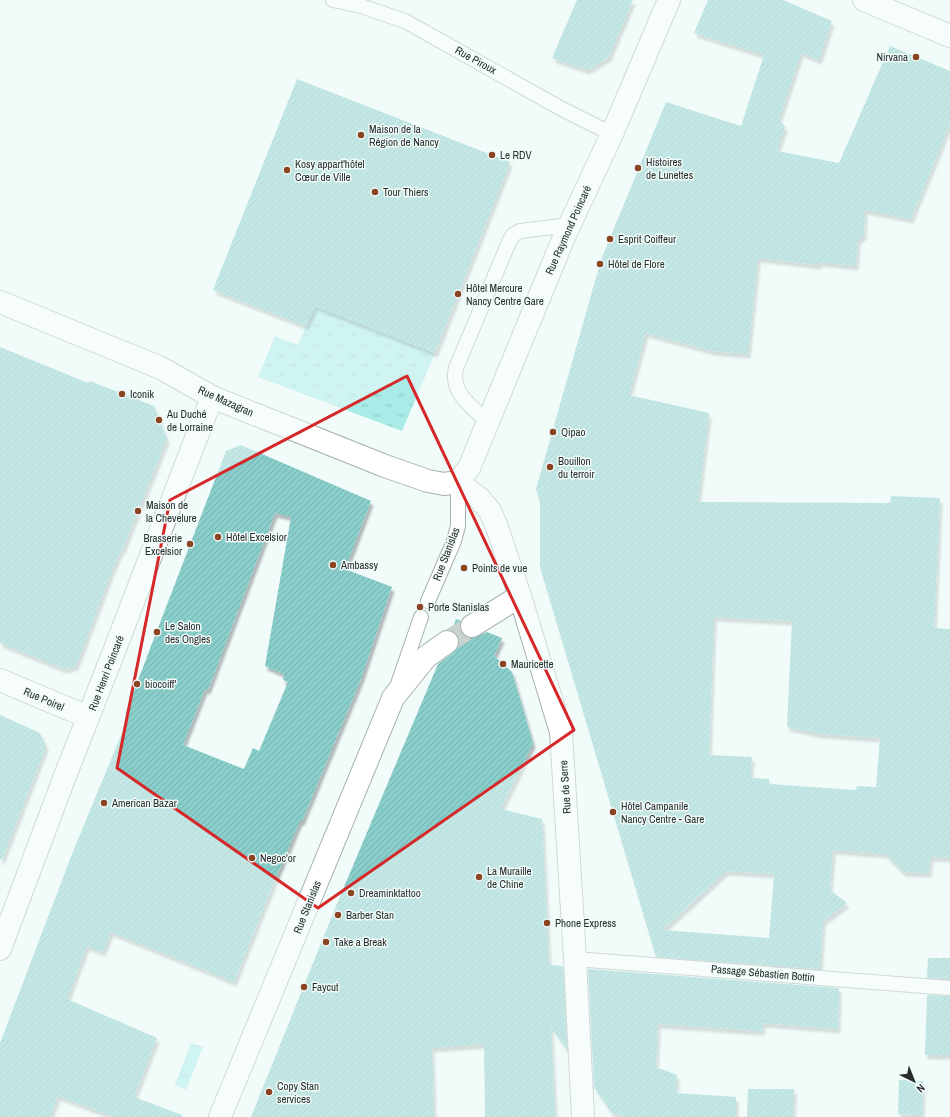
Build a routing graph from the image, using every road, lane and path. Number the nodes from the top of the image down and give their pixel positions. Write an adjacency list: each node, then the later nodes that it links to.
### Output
1 (333, 0): 5 (lane, Rue Piroux)
2 (669, 0): 5 (street, Rue Raymond Poincaré)
3 (864, 0): 4 (street)
4 (950, 36)
5 (612, 134): 6 (street, Rue Raymond Poincaré)
6 (569, 225): 9 (street, Rue Raymond Poincaré); 9 (lane)
7 (0, 302): 8 (street, Rue Mazagran)
8 (212, 397): 10 (street, Rue Mazagran); 18 (street, Rue Henri Poincaré)
9 (488, 422): 10 (street, Rue Raymond Poincaré)
10 (458, 482): 11 (street, Rue de Serre); 12 (lane, Rue Stanislas)
11 (520, 596): 14 (street); 20 (street, Rue de Serre)
12 (428, 601)
13 (421, 617): 17 (lane, Rue Stanislas)
14 (472, 626)
15 (447, 642): 17 (street, Rue Stanislas)
16 (0, 680): 18 (street, Rue Poirel)
17 (393, 698): 22 (street, Rue Stanislas)
18 (88, 717): 19 (street, Rue Henri Poincaré)
19 (0, 949)
20 (575, 958): 21 (lane, Passage Sébastien Bottin); 23 (street, Rue de Serre)
21 (950, 988)
22 (220, 1117)
23 (583, 1117)

